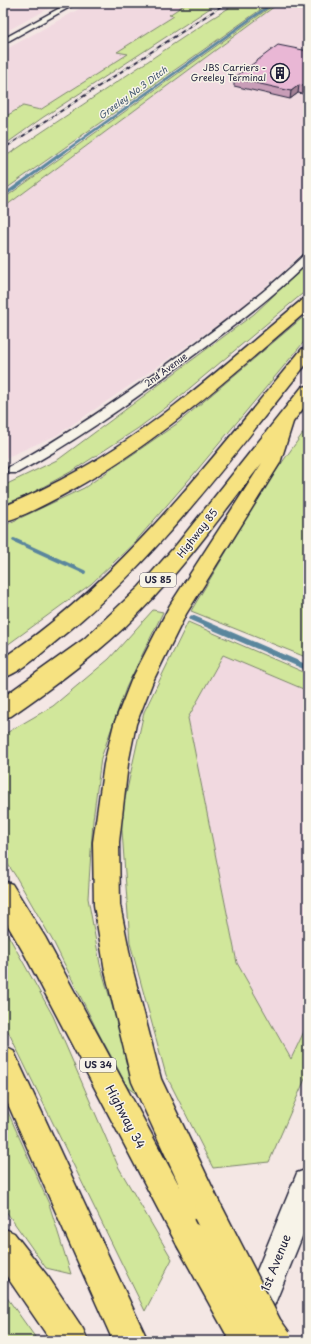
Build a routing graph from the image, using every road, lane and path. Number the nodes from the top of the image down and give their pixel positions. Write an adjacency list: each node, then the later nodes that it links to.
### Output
1 (74, 3): 2 (street)
2 (3, 42)
3 (308, 256): 8 (street, 2nd Avenue)
4 (308, 302): 9 (highway)
5 (308, 352): 10 (highway)
6 (308, 390): 7 (highway, US 85)
7 (285, 421): 11 (highway, Highway 85 / US 85); 15 (highway)
8 (13, 470)
9 (3, 515)
10 (3, 669)
11 (3, 709)
12 (3, 893): 15 (highway, Highway 34 / US 34)
13 (3, 1060): 18 (highway)
14 (308, 1184): 19 (main road, 1st Avenue)
15 (199, 1225): 19 (highway, Highway 34 / US 34, bridge); 20 (highway, bridge)
16 (3, 1244): 17 (highway)
17 (71, 1341)
18 (131, 1341)
19 (246, 1341)
20 (277, 1341)

